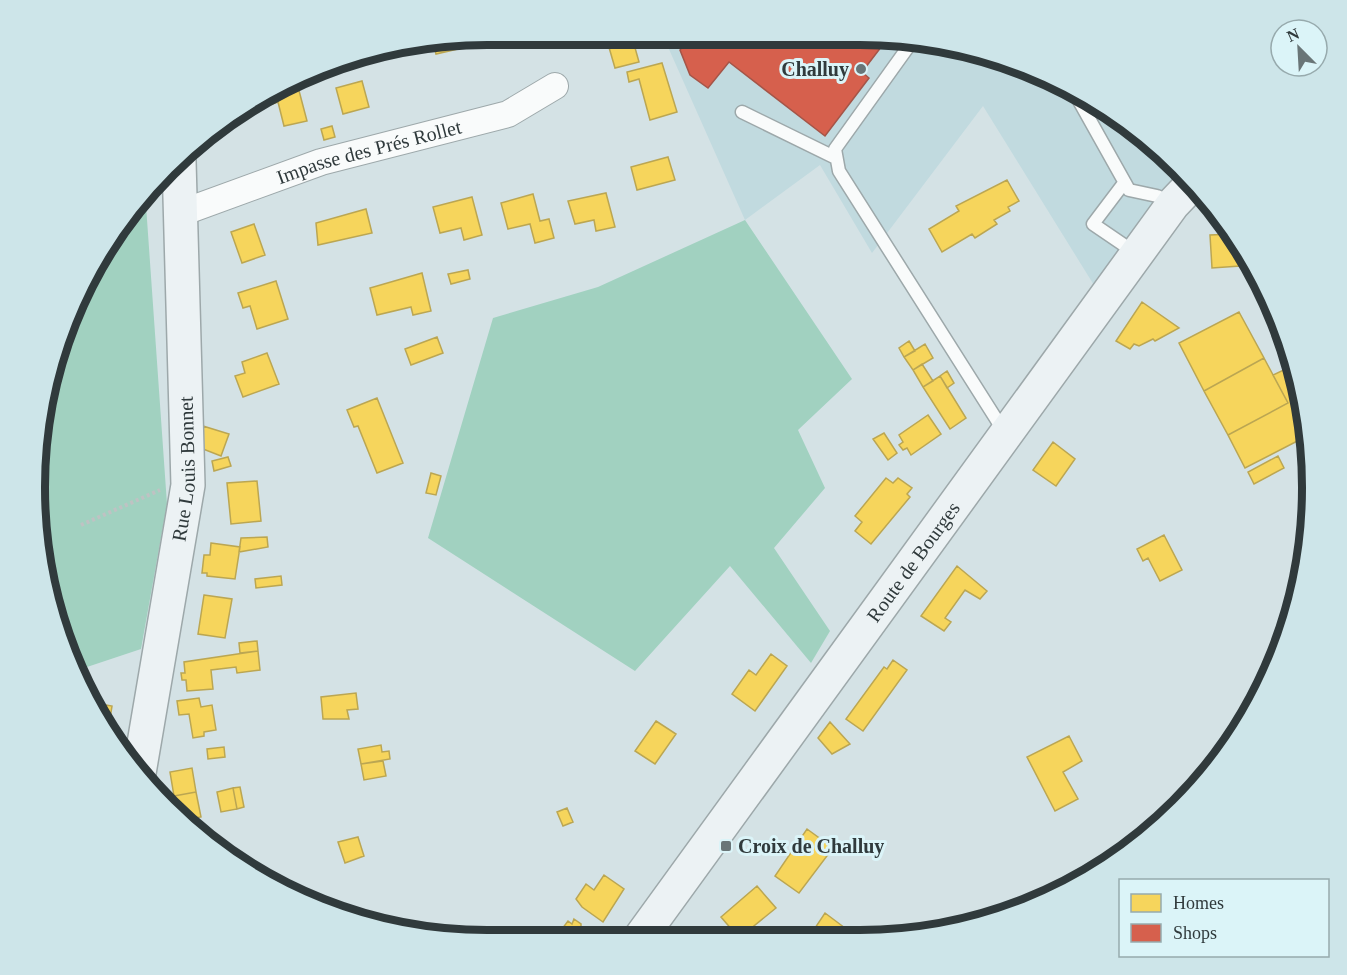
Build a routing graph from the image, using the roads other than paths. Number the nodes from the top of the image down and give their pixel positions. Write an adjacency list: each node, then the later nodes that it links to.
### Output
1 (907, 48): 5 (lane)
2 (555, 86): 9 (street, Impasse des Prés Rollet)
3 (1079, 103): 7 (lane)
4 (742, 112): 5 (lane)
5 (836, 158): 11 (lane)
6 (179, 171): 9 (street, Rue Louis Bonnet)
7 (1124, 183): 8 (lane); 10 (lane)
8 (1186, 189): 10 (street, Route de Bourges)
9 (181, 213): 12 (street, Rue Louis Bonnet)
10 (1137, 254): 11 (street, Route de Bourges)
11 (1006, 434): 13 (street, Route de Bourges)
12 (141, 763)
13 (646, 930)

